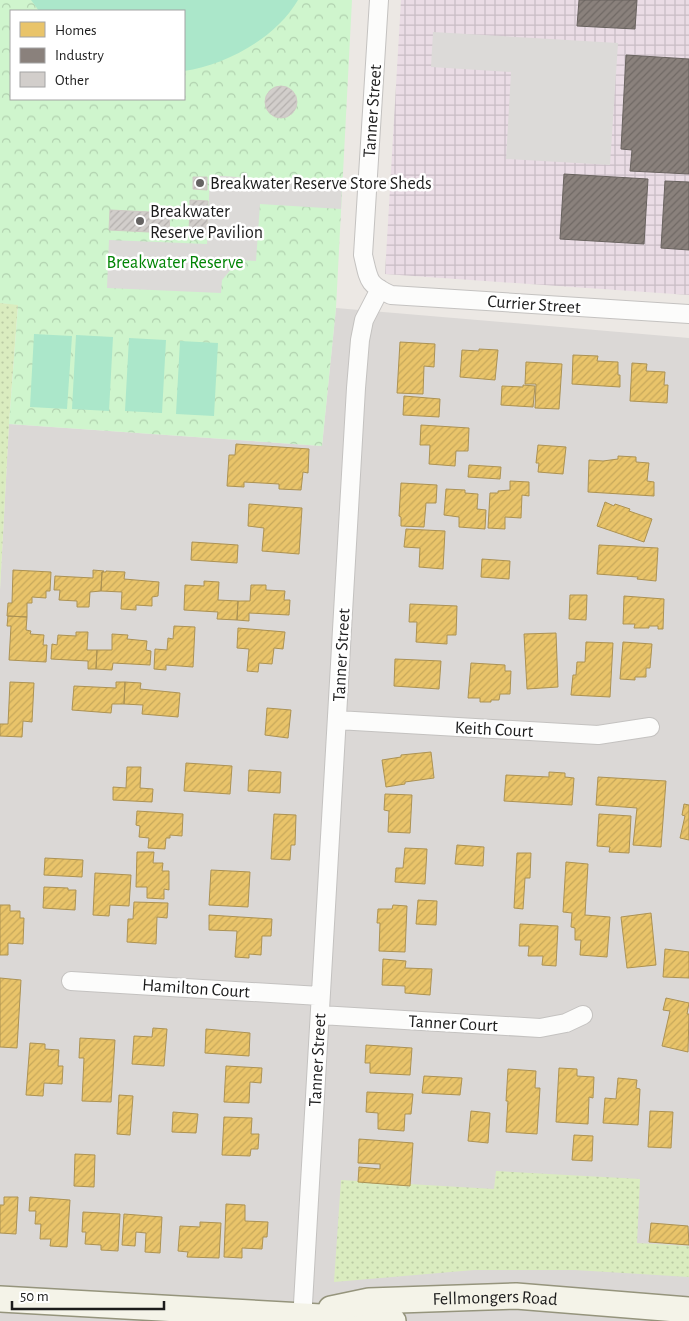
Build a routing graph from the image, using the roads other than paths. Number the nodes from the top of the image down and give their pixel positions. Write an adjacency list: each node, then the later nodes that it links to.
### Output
1 (379, 0): 2 (street, Tanner Street)
2 (380, 289): 3 (street, Currier Street); 4 (street, Tanner Street)
3 (689, 314)
4 (337, 720): 5 (street, Keith Court); 7 (street, Tanner Street)
5 (650, 727)
6 (71, 980): 7 (street, Hamilton Court)
7 (320, 996): 8 (street, Tanner Street)
8 (320, 1015): 9 (street, Tanner Court); 12 (street, Tanner Street)
9 (583, 1015)
10 (0, 1299): 12 (main road, Fellmongers Road)
11 (689, 1310): 12 (main road, Fellmongers Road)
12 (302, 1318): 13 (main road, Fellmongers Road)
13 (393, 1321)

